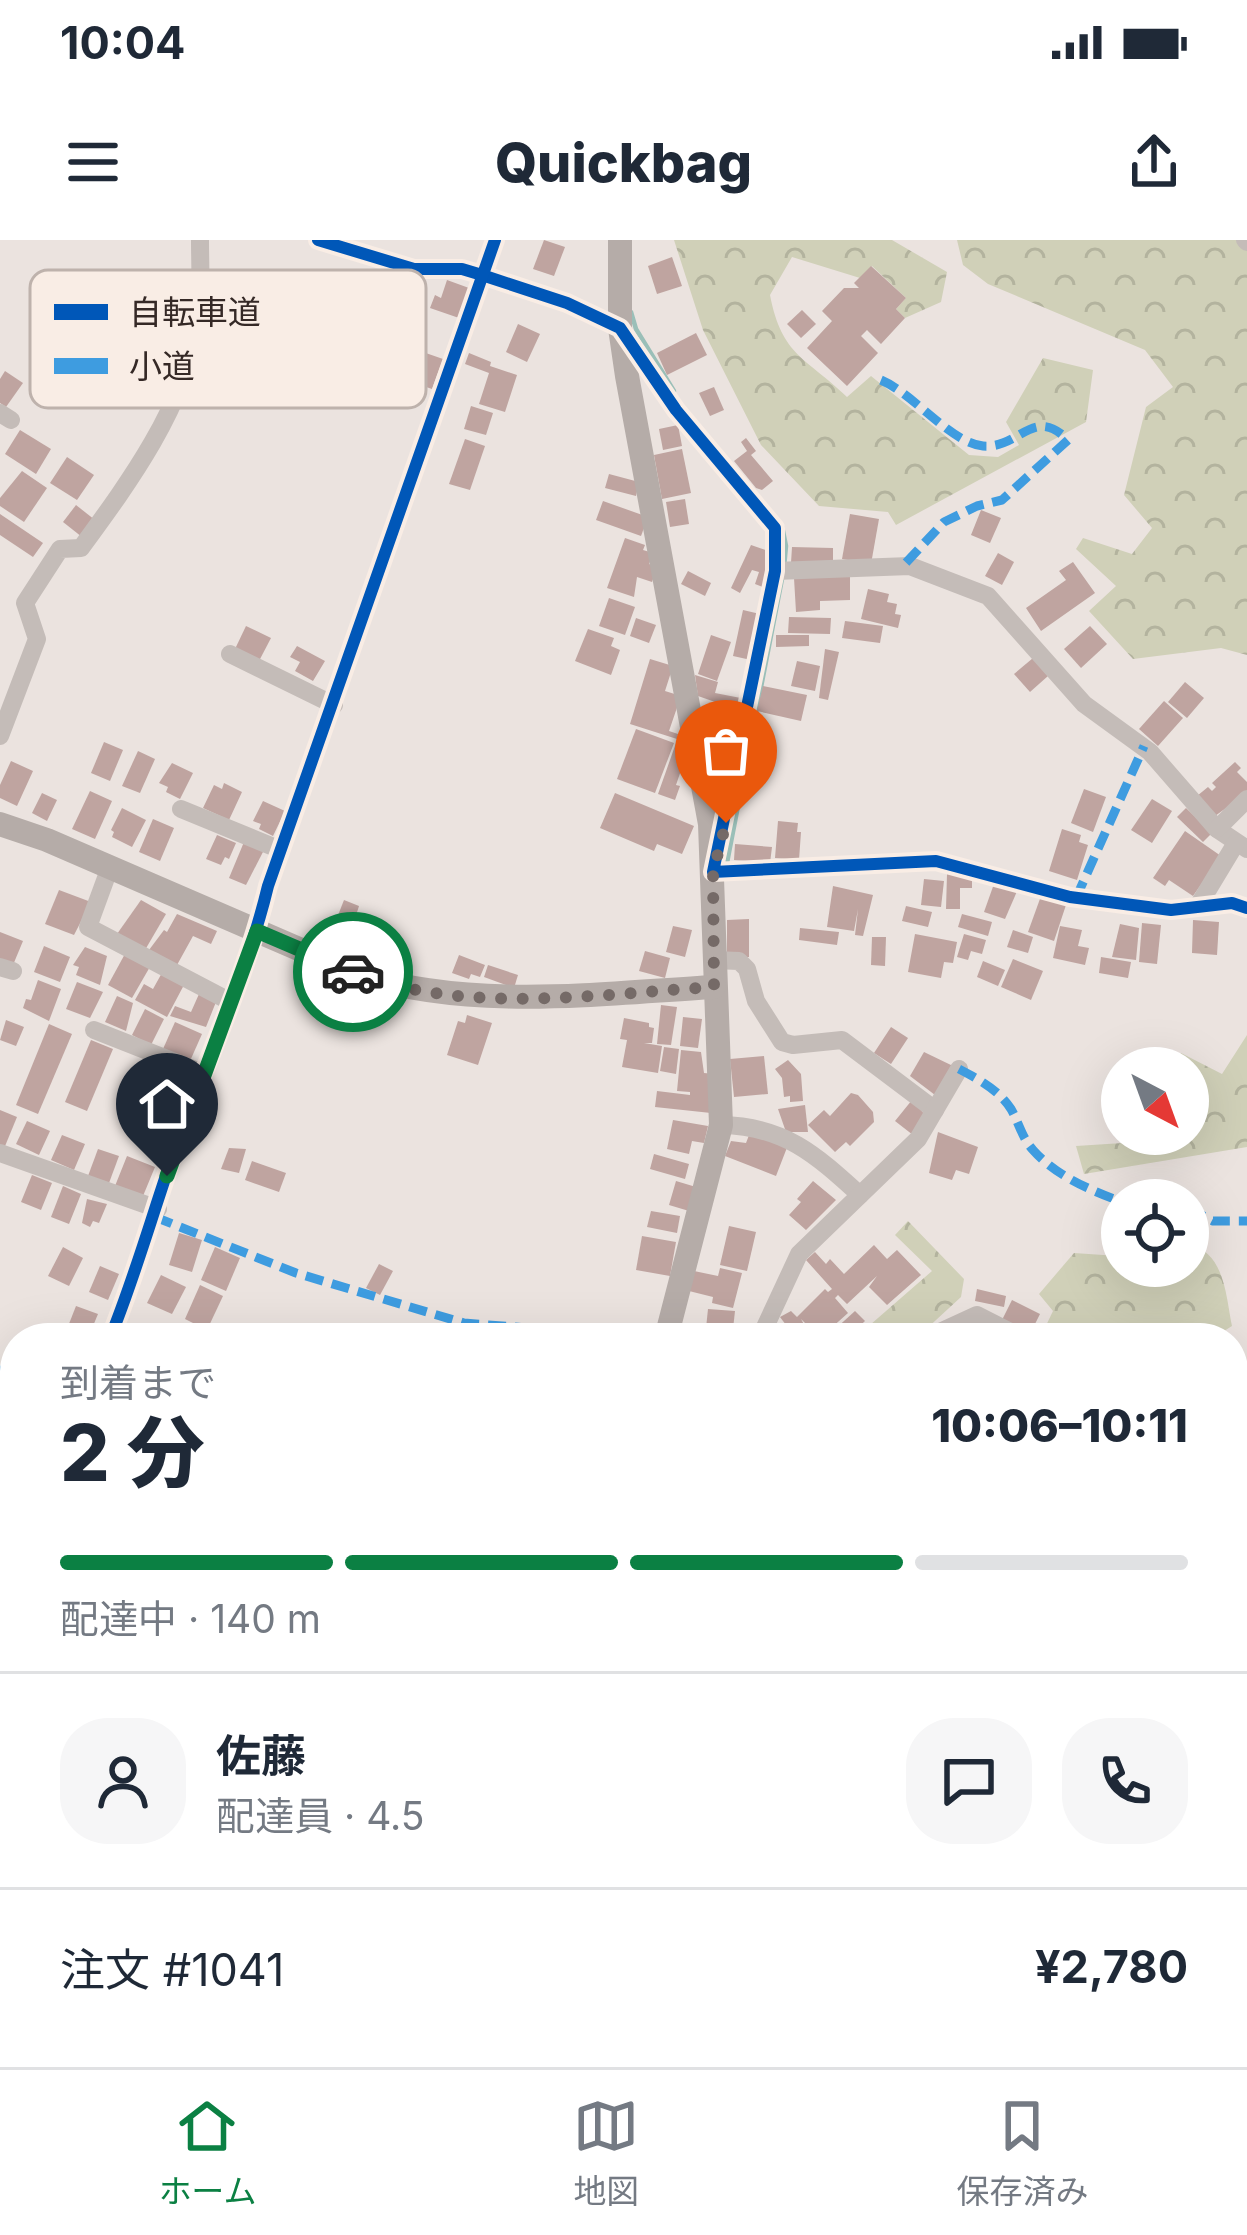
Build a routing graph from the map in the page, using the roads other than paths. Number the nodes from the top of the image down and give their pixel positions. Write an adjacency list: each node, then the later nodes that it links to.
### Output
1 (200, 240): 5 (street)
2 (318, 240): 6 (street)
3 (494, 240): 6 (street)
4 (620, 240): 7 (main road)
5 (200, 270)
6 (482, 274): 7 (street); 11 (street)
7 (620, 328): 9 (street); 20 (main road)
8 (166, 408): 12 (street)
9 (781, 571): 16 (street); 20 (street)
10 (230, 654): 11 (street)
11 (334, 705): 18 (street)
12 (0, 736)
13 (1247, 799): 16 (street)
14 (181, 809): 18 (street)
15 (0, 824): 19 (main road)
16 (1217, 829): 17 (street)
17 (1242, 846): 21 (street)
18 (281, 850): 23 (street)
19 (110, 867): 23 (main road); 26 (street)
20 (721, 872): 21 (street); 24 (main road)
21 (1198, 906): 22 (street)
22 (1247, 908)
23 (257, 931): 25 (main road); 26 (street)
24 (719, 960): 25 (main road); 30 (street)
25 (714, 987): 31 (main road)
26 (231, 1002): 29 (street)
27 (94, 1030): 29 (street)
28 (959, 1069): 30 (street)
29 (203, 1073): 34 (street)
30 (935, 1110): 33 (street)
31 (721, 1125): 33 (street); 36 (main road)
32 (0, 1153): 34 (street)
33 (860, 1195): 37 (street)
34 (158, 1209): 35 (street)
35 (116, 1323)
36 (670, 1323)
37 (767, 1323)
38 (961, 1323): 39 (street)
39 (991, 1323)

